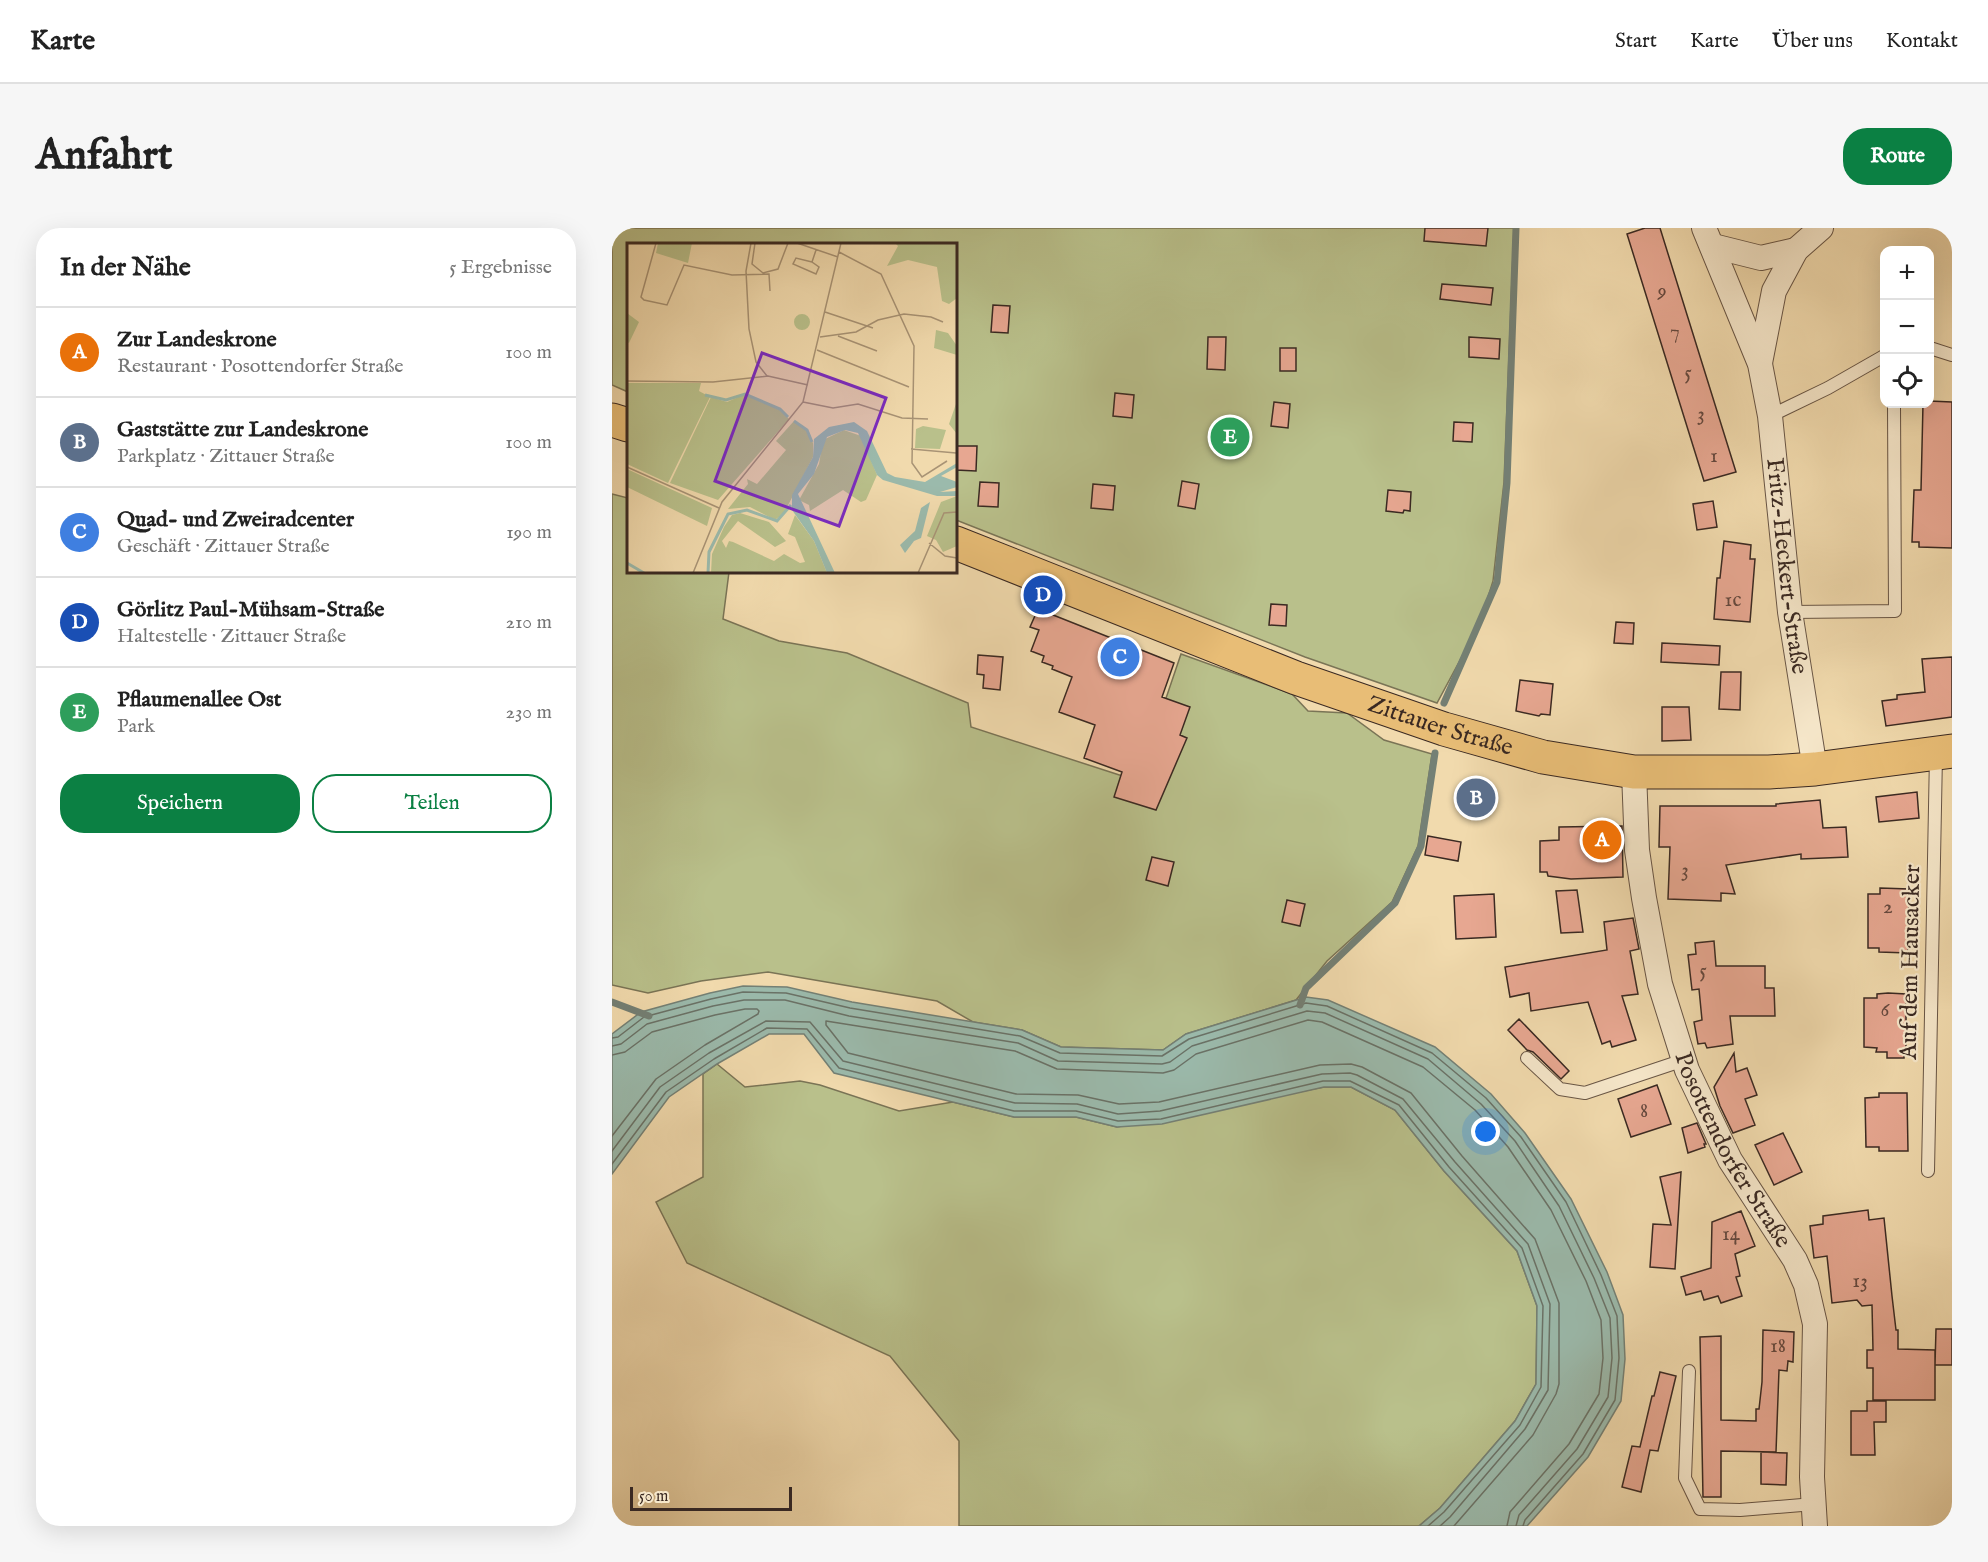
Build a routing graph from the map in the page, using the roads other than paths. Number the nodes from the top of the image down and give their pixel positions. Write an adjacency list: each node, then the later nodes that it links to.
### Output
1 (1821, 228): 3 (street)
2 (1709, 237): 3 (street, Fritz-Heckert-Straße); 7 (street, Fritz-Heckert-Straße)
3 (1796, 250): 7 (street, Fritz-Heckert-Straße)
4 (1934, 350): 5 (lane)
5 (1952, 356)
6 (1880, 358): 9 (lane)
7 (1760, 364): 9 (street, Fritz-Heckert-Straße)
8 (1894, 408): 13 (lane)
9 (1770, 416): 13 (street, Fritz-Heckert-Straße)
10 (612, 420): 11 (main road)
11 (627, 425)
12 (957, 543): 16 (main road, Zittauer Straße)
13 (1790, 612): 15 (street, Fritz-Heckert-Straße)
14 (1944, 752): 15 (main road, Zittauer Straße); 19 (lane, Auf dem Hausacker)
15 (1815, 769): 16 (main road, Zittauer Straße)
16 (1634, 772): 18 (street, Posottendorfer Straße)
17 (1527, 1058): 18 (lane)
18 (1684, 1060): 21 (street, Posottendorfer Straße)
19 (1928, 1171)
20 (1689, 1371): 21 (lane)
21 (1814, 1515)

